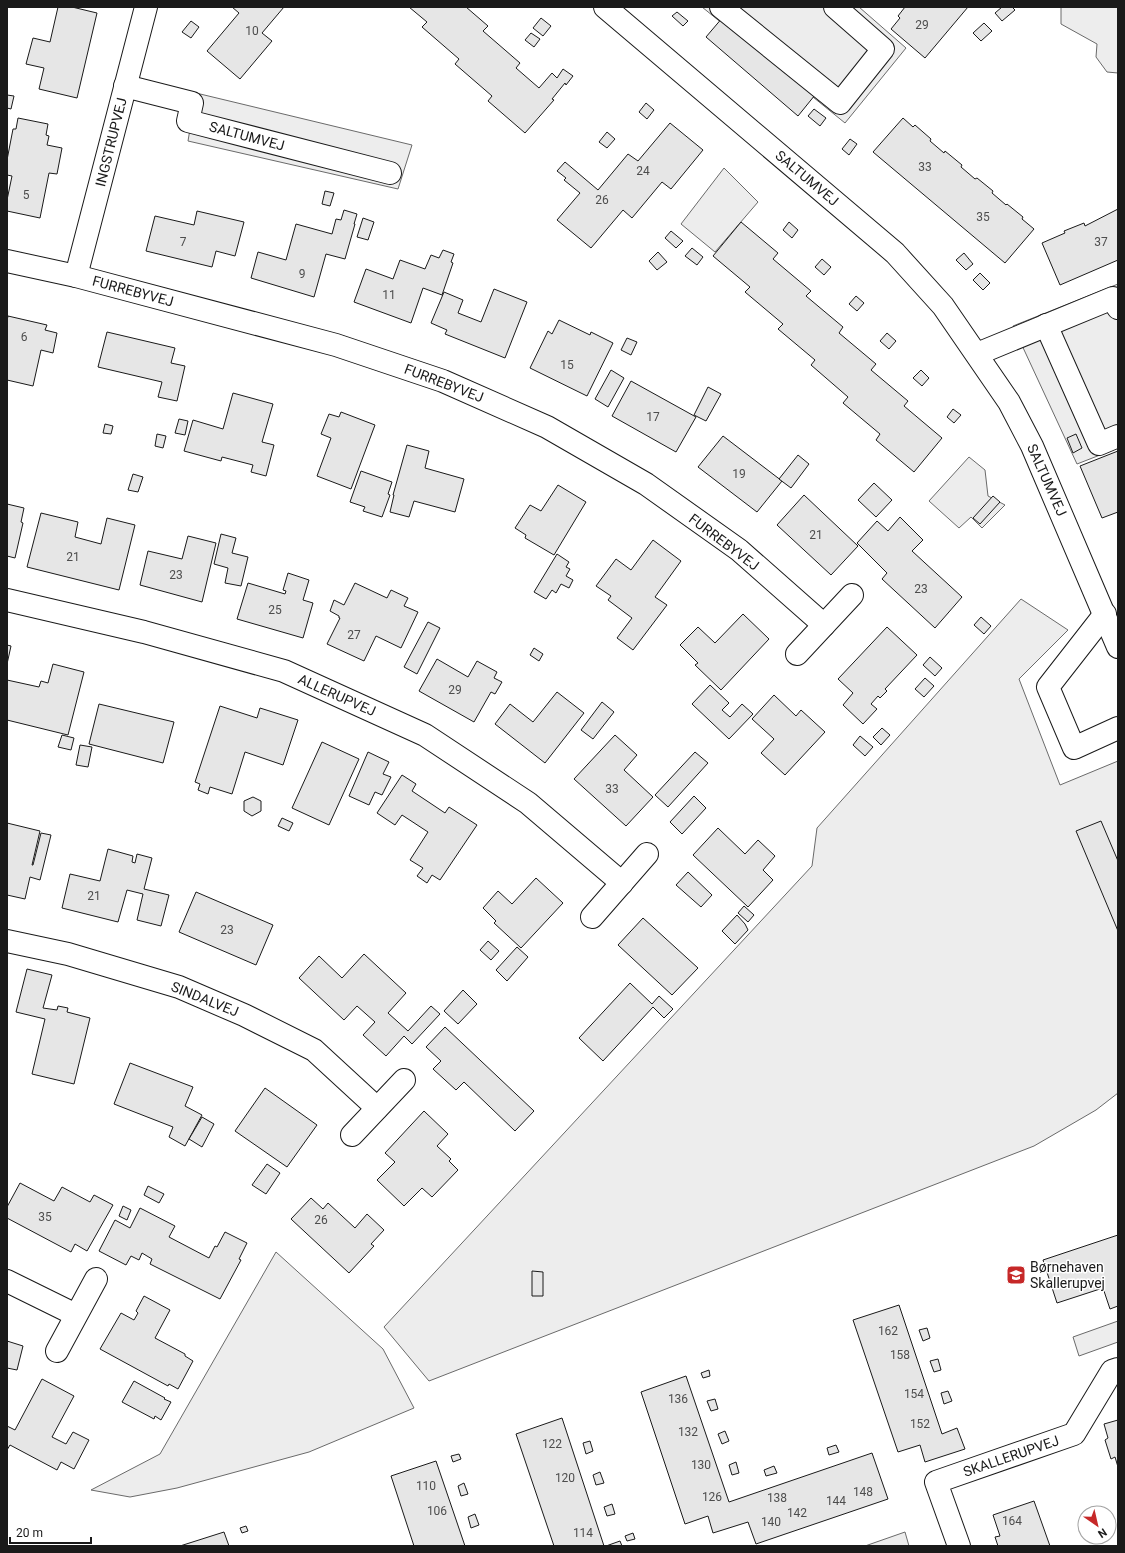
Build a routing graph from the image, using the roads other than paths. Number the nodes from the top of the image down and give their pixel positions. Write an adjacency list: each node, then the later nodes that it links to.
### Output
1 (146, 7): 5 (street, INGSTRUPVEJ)
2 (721, 7): 3 (street)
3 (835, 7)
4 (619, 11): 11 (street, SALTUMVEJ)
5 (125, 86): 6 (street, SALTUMVEJ); 8 (street, INGSTRUPVEJ)
6 (390, 173)
7 (7, 261): 8 (street, FURREBYVEJ)
8 (76, 276): 16 (street, FURREBYVEJ)
9 (1118, 308): 10 (street)
10 (1046, 325): 11 (street); 12 (street)
11 (977, 354): 15 (street, SALTUMVEJ)
12 (1118, 436)
13 (852, 595): 16 (street)
14 (7, 600): 21 (street, ALLERUPVEJ)
15 (1105, 614): 17 (street, SALTUMVEJ); 19 (street)
16 (824, 625): 18 (street)
17 (1118, 647)
18 (797, 654)
19 (1118, 728)
20 (647, 854): 21 (street)
21 (622, 884): 22 (street)
22 (592, 917)
23 (7, 941): 25 (street, SINDALVEJ)
24 (404, 1080): 25 (street)
25 (377, 1108): 26 (street)
26 (352, 1135)
27 (96, 1279): 29 (street)
28 (7, 1281): 29 (street)
29 (76, 1314): 30 (street)
30 (57, 1351)
31 (1118, 1369): 32 (street, SKALLERUPVEJ)
32 (959, 1546)

